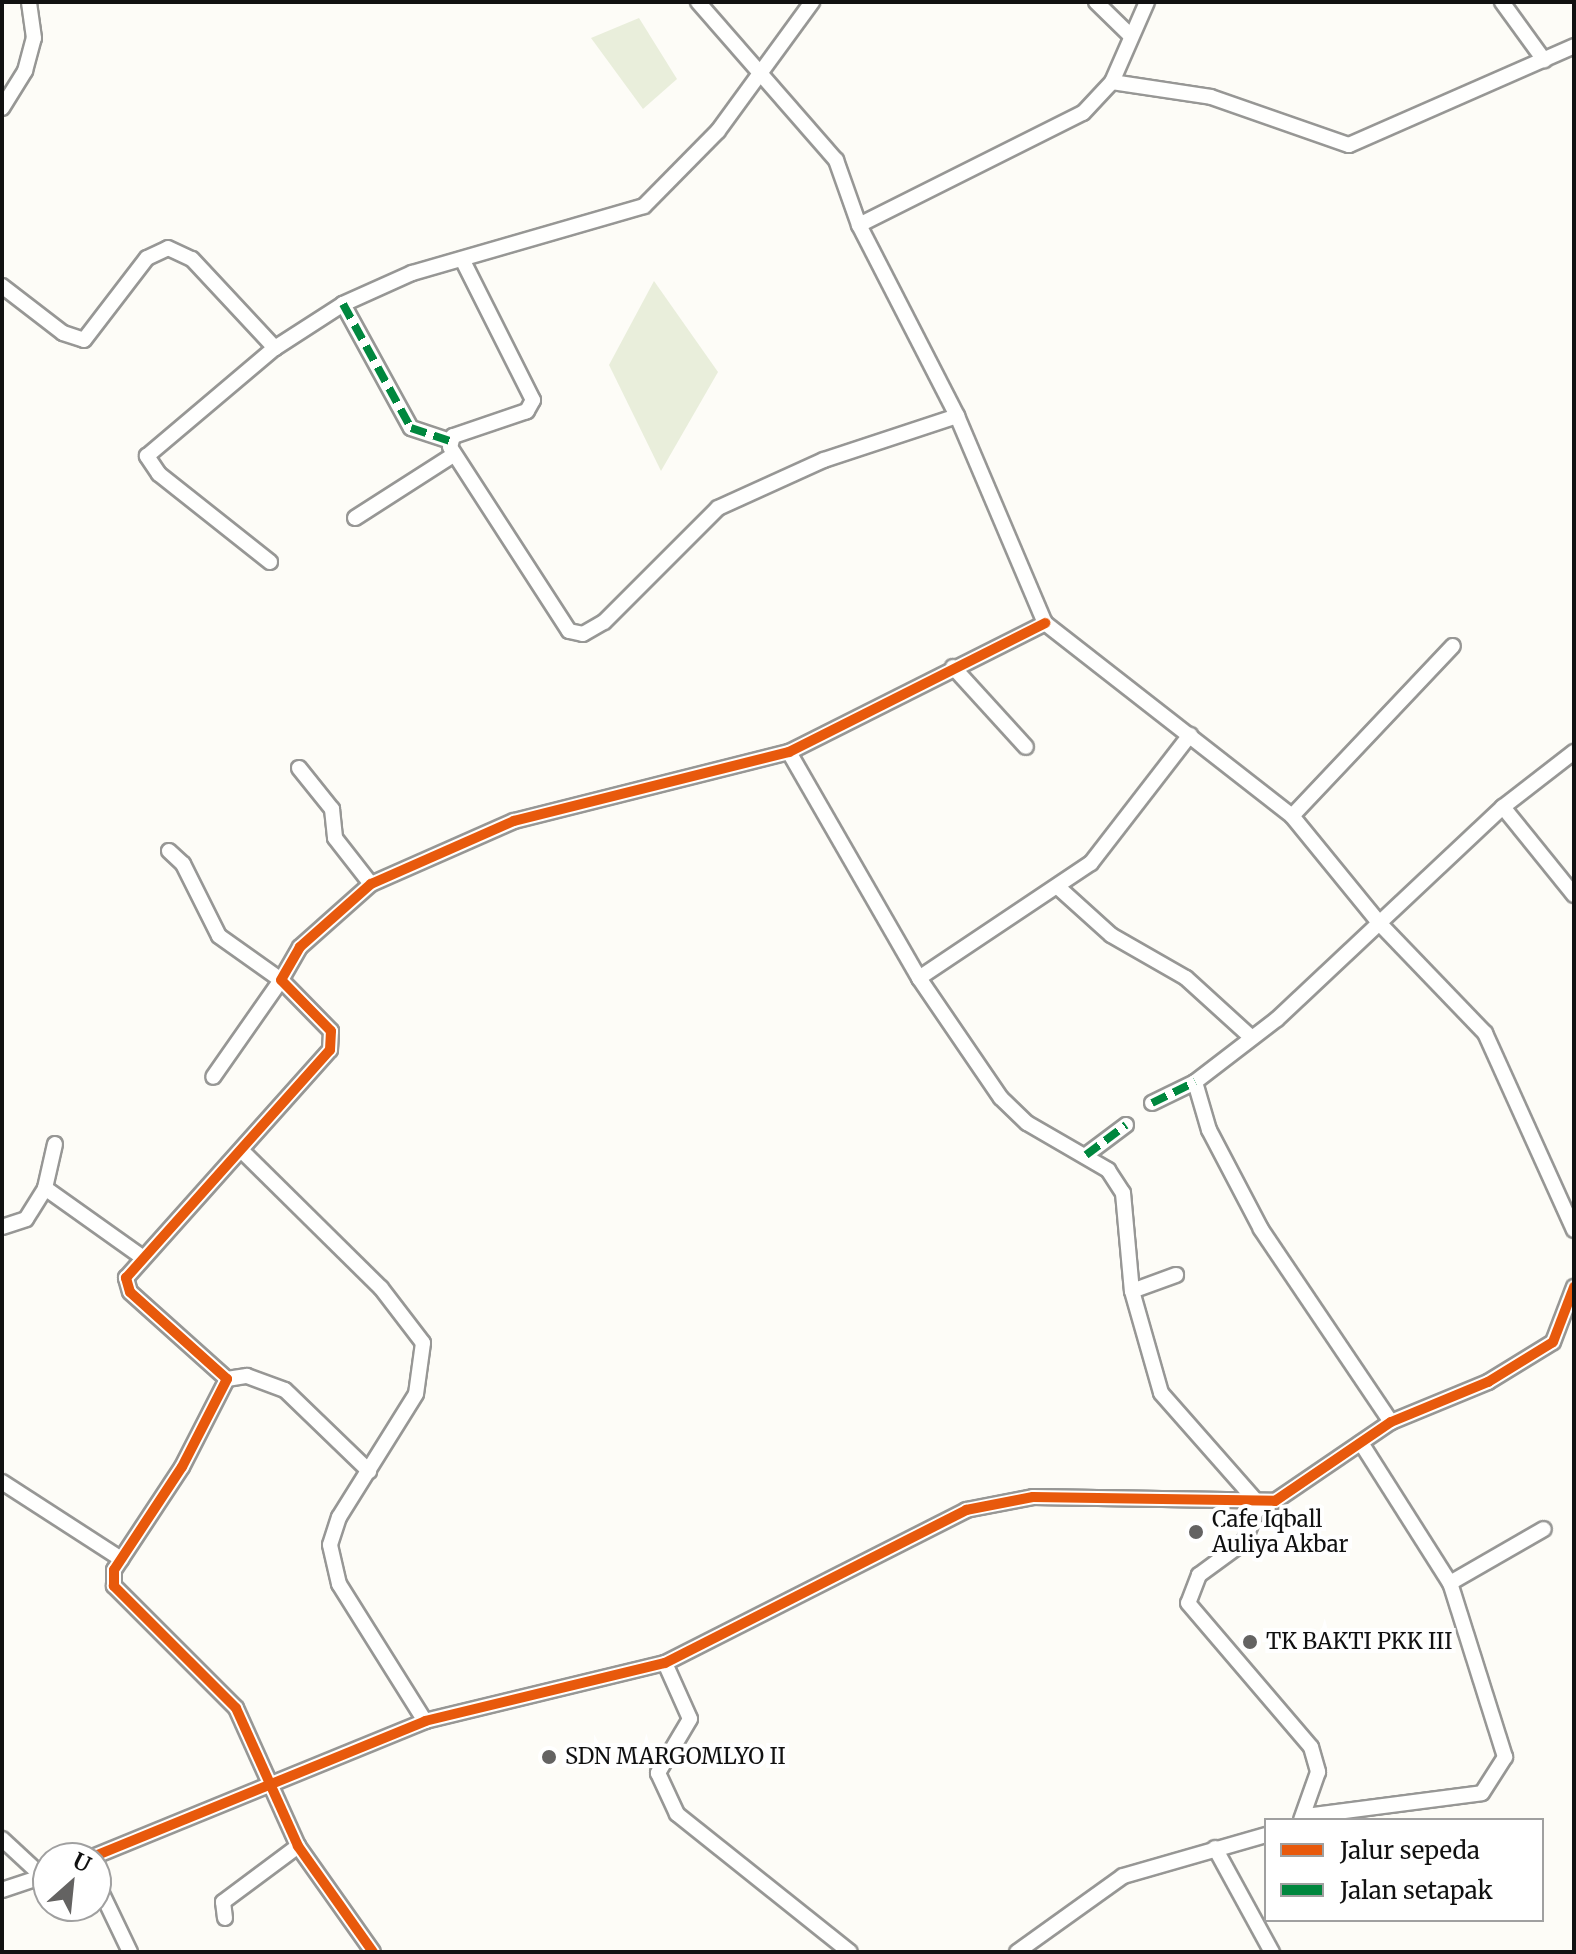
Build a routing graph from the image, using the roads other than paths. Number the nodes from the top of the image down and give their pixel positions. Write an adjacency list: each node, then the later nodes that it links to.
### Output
1 (29, 2): 12 (street)
2 (698, 2): 10 (street)
3 (812, 2): 10 (street)
4 (1096, 2): 7 (street)
5 (1147, 2): 7 (street)
6 (1502, 2): 9 (street)
7 (1131, 36): 11 (street)
8 (1574, 46): 9 (street)
9 (1544, 60): 11 (street)
10 (761, 76): 13 (street); 14 (street)
11 (1112, 82): 13 (street)
12 (2, 108)
13 (859, 225): 18 (street)
14 (462, 259): 16 (street); 19 (street)
15 (2, 286): 17 (street)
16 (343, 304): 17 (street); 19 (street)
17 (275, 348): 21 (street)
18 (957, 416): 19 (street); 22 (street)
19 (451, 448): 20 (street)
20 (355, 518)
21 (270, 562)
22 (1045, 623): 24 (street); 25 (street)
23 (1453, 646): 31 (street)
24 (953, 667): 26 (street); 27 (street)
25 (1190, 735): 31 (street); 34 (street)
26 (1026, 747)
27 (789, 752): 33 (street); 37 (street)
28 (1574, 752): 30 (street)
29 (299, 768): 33 (street)
30 (1503, 807): 35 (street); 36 (street)
31 (1292, 816): 36 (street)
32 (169, 851): 38 (street)
33 (371, 884): 38 (street)
34 (1059, 888): 37 (street); 39 (street)
35 (1574, 895)
36 (1381, 925): 39 (street); 49 (street)
37 (919, 978): 46 (street)
38 (281, 980): 40 (street); 45 (street)
39 (1252, 1038): 41 (street)
40 (213, 1077)
41 (1195, 1082): 42 (street); 55 (street)
42 (1152, 1103)
43 (1126, 1125): 46 (street)
44 (55, 1144): 47 (street)
45 (244, 1153): 50 (street); 57 (street)
46 (1086, 1155): 53 (street)
47 (45, 1188): 48 (street); 50 (street)
48 (2, 1227)
49 (1574, 1230)
50 (142, 1257): 54 (street)
51 (1176, 1275): 53 (street)
52 (1574, 1287): 55 (street)
53 (1132, 1291): 59 (street)
54 (227, 1379): 57 (street); 61 (street)
55 (1391, 1422): 56 (street)
56 (1361, 1443): 59 (street); 62 (street)
57 (369, 1471): 64 (street)
58 (2, 1482): 61 (street)
59 (1259, 1504): 63 (street); 66 (street)
60 (1544, 1529): 62 (street)
61 (121, 1559): 65 (street)
62 (1450, 1583): 66 (street)
63 (665, 1663): 64 (street); 79 (street)
64 (425, 1721): 65 (street)
65 (270, 1789): 69 (street); 71 (street)
66 (1303, 1818)
67 (1264, 1836): 70 (street)
68 (2, 1839): 72 (street)
69 (298, 1846): 76 (street); 78 (street)
70 (1215, 1848): 80 (street); 81 (street)
71 (112, 1850)
72 (32, 1864)
73 (32, 1880): 74 (street)
74 (2, 1890)
75 (112, 1914): 77 (street)
76 (225, 1918)
77 (130, 1952)
78 (373, 1952)
79 (850, 1952)
80 (1017, 1952)
81 (1272, 1952)

